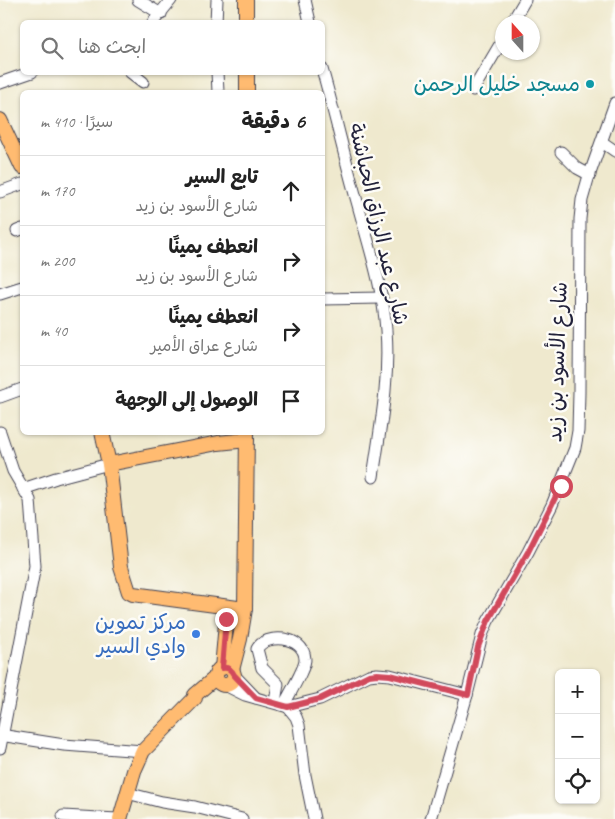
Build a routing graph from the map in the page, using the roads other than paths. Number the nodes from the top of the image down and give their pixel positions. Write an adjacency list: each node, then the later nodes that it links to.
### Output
1 (138, 0): 8 (street)
2 (171, 0): 8 (street)
3 (217, 0): 9 (street)
4 (246, 0): 10 (main road)
5 (305, 0): 11 (street)
6 (525, 0): 7 (street)
7 (516, 15)
8 (157, 18)
9 (216, 20)
10 (246, 20)
11 (310, 20)
12 (495, 53): 22 (street)
13 (23, 75): 19 (street)
14 (134, 75): 18 (street)
15 (217, 75): 20 (street)
16 (247, 75): 21 (main road)
17 (324, 75): 34 (street, شارع عبد الرزاق الحباشنة)
18 (143, 82)
19 (0, 83)
20 (218, 90)
21 (247, 90)
22 (473, 90)
23 (615, 105): 25 (street, شارع الأسود بن زيد)
24 (0, 120): 28 (main road)
25 (602, 142): 26 (street); 29 (street, شارع الأسود بن زيد)
26 (615, 151)
27 (561, 152): 29 (street)
28 (20, 163)
29 (590, 175): 47 (street, شارع الأسود بن زيد)
30 (20, 185): 31 (street)
31 (0, 192)
32 (20, 288): 33 (street)
33 (0, 294)
34 (382, 298): 35 (street); 42 (street, شارع عبد الرزاق الحباشنة)
35 (325, 299)
36 (20, 390): 37 (street)
37 (0, 397)
38 (0, 432): 43 (street)
39 (103, 435): 41 (main road)
40 (247, 436): 41 (main road); 45 (main road)
41 (109, 464): 43 (street); 44 (main road)
42 (373, 477)
43 (23, 489): 49 (street)
44 (223, 607): 45 (main road); 46 (main road)
45 (245, 609): 46 (main road)
46 (225, 676): 48 (street); 51 (main road)
47 (468, 695): 48 (street); 57 (street, شارع الأسود بن زيد)
48 (282, 705): 48 (street); 56 (street)
49 (1, 735): 50 (street); 51 (street)
50 (0, 748)
51 (143, 751): 52 (main road)
52 (127, 793): 54 (main road); 55 (street)
53 (63, 816): 54 (street)
54 (119, 819)
55 (242, 819)
56 (314, 819)
57 (431, 819)

